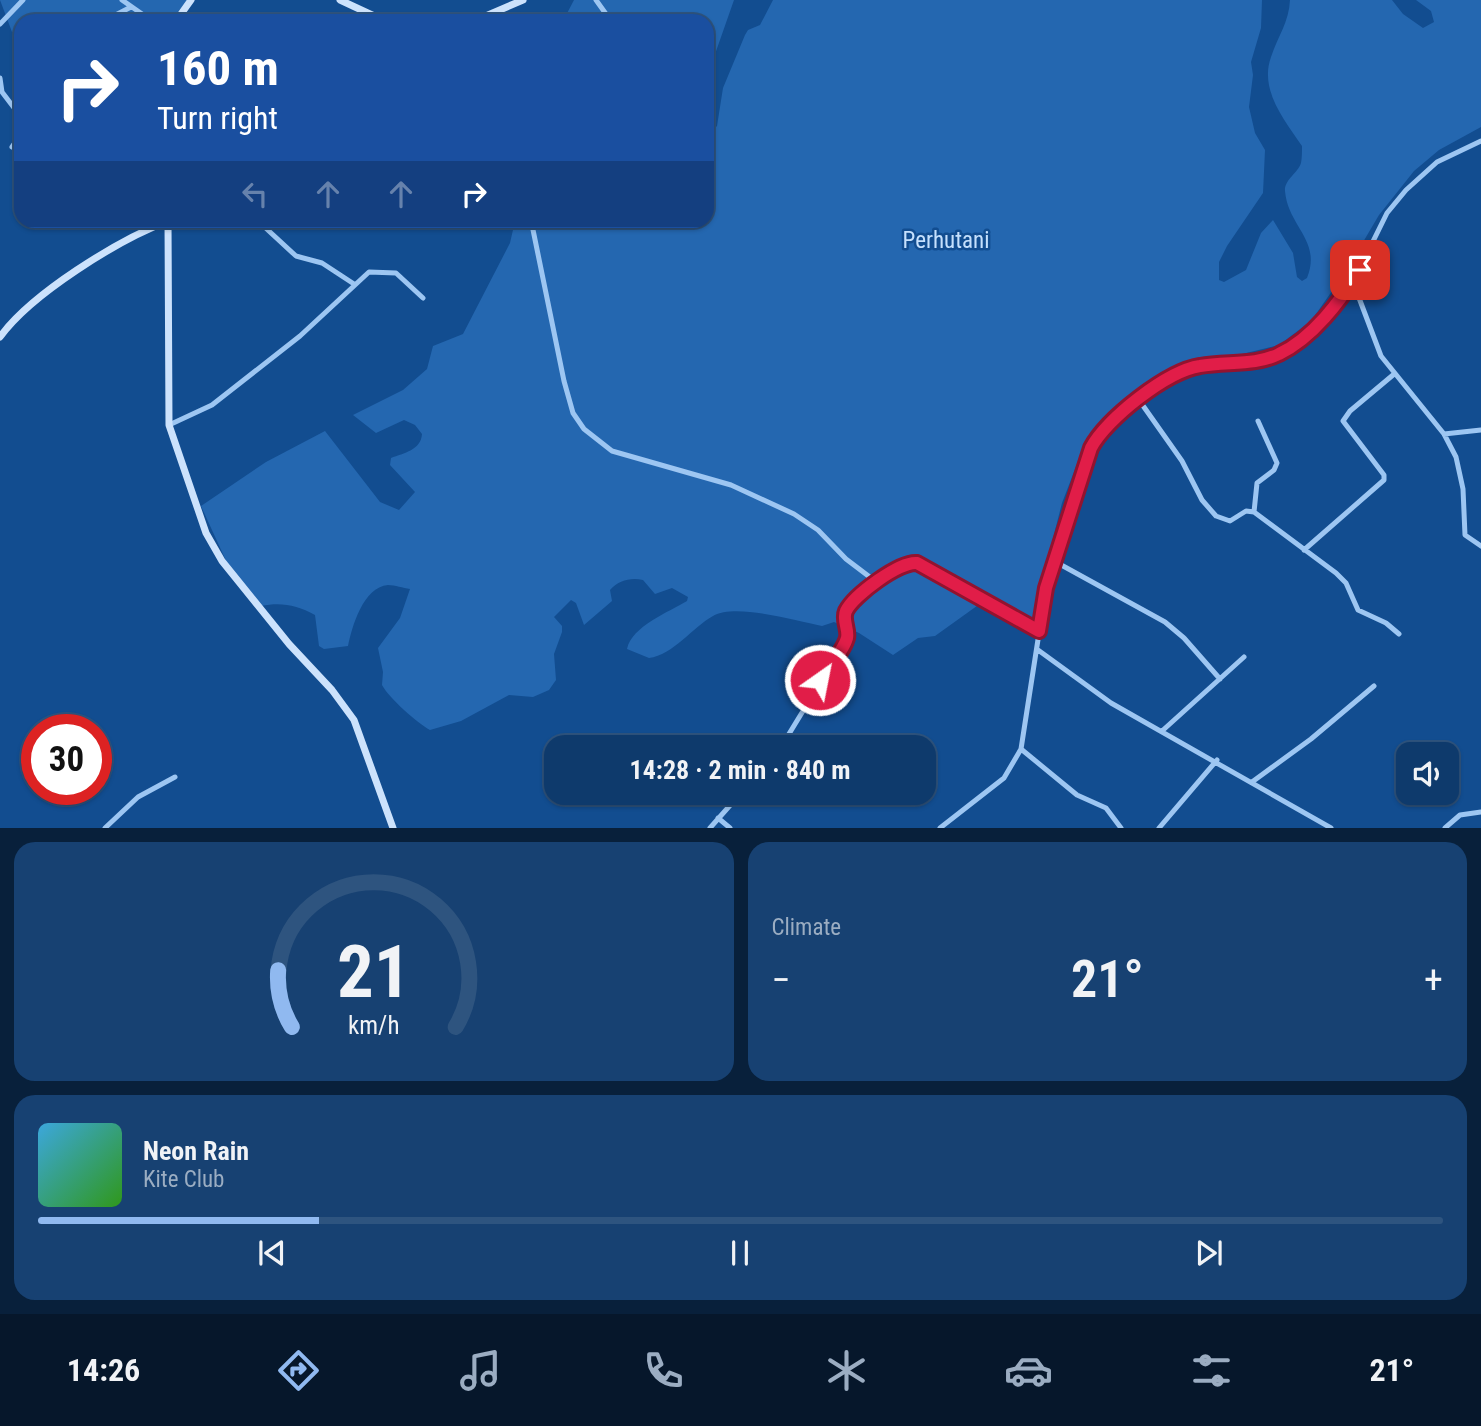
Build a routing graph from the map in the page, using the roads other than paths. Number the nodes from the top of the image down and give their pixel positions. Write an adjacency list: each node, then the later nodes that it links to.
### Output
1 (23, 0): 10 (street)
2 (121, 0): 5 (street)
3 (340, 0): 8 (street)
4 (523, 0): 9 (street)
5 (131, 7): 6 (street); 7 (street)
6 (118, 14)
7 (142, 14)
8 (370, 14)
9 (490, 14)
10 (0, 24)
11 (0, 78): 12 (street)
12 (14, 108)
13 (1481, 141): 20 (street)
14 (14, 144): 15 (street)
15 (12, 147)
16 (149, 228): 23 (street)
17 (168, 228): 27 (street)
18 (266, 228): 21 (street)
19 (533, 228): 34 (street)
20 (1353, 282): 24 (street); 25 (street)
21 (354, 284): 22 (street); 27 (street)
22 (423, 298)
23 (0, 337)
24 (1394, 375): 29 (street); 32 (street)
25 (1139, 400): 30 (street); 33 (street)
26 (1258, 421): 30 (street)
27 (169, 425): 51 (street)
28 (1481, 430): 29 (street)
29 (1444, 434): 31 (street)
30 (1254, 512): 32 (street)
31 (1481, 546)
32 (1304, 550): 36 (street)
33 (1054, 561): 35 (street); 39 (street)
34 (875, 581): 35 (street); 42 (street)
35 (1039, 631): 37 (street)
36 (1399, 634)
37 (1038, 649): 41 (street); 43 (street)
38 (1244, 657): 39 (street)
39 (1220, 679): 41 (street)
40 (1374, 686): 46 (street)
41 (1162, 731): 44 (street)
42 (788, 735)
43 (1021, 749): 54 (street); 55 (street)
44 (1217, 760): 46 (street); 56 (street)
45 (175, 777): 50 (street)
46 (1252, 782): 57 (street)
47 (730, 805): 49 (street)
48 (1481, 812): 58 (street)
49 (718, 818): 52 (street); 53 (street)
50 (105, 828)
51 (393, 828)
52 (709, 828)
53 (730, 828)
54 (940, 828)
55 (1122, 828)
56 (1159, 828)
57 (1331, 828)
58 (1445, 828)

